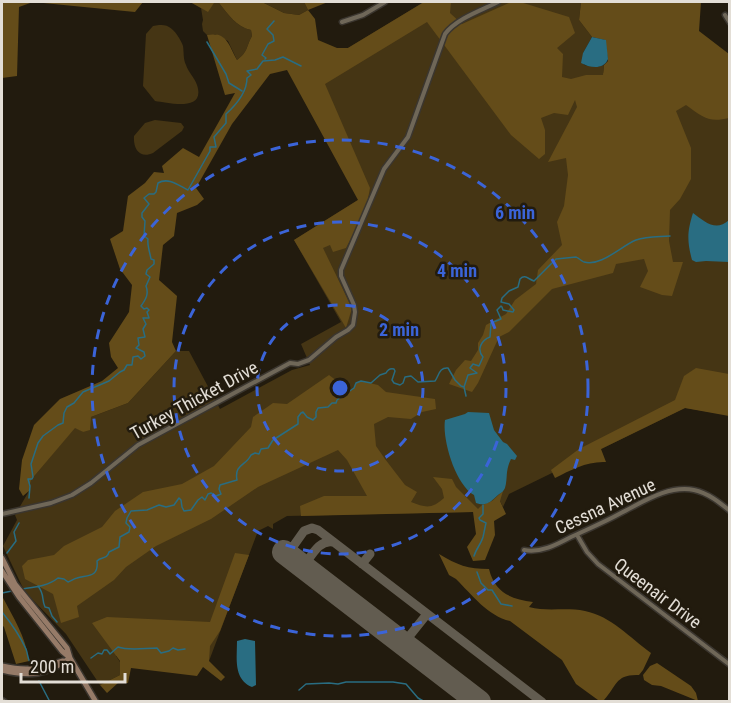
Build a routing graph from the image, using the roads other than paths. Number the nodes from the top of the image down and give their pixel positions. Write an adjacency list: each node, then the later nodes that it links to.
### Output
1 (385, 2): 4 (street)
2 (498, 2): 7 (street, Turkey Thicket Drive)
3 (725, 15): 5 (street)
4 (342, 22)
5 (729, 23)
6 (728, 507): 8 (street, Cessna Avenue)
7 (2, 514)
8 (577, 535): 9 (street, Cessna Avenue); 14 (street, Queenair Drive)
9 (524, 550)
10 (2, 558): 12 (main road)
11 (2, 571): 12 (main road)
12 (12, 584): 13 (main road)
13 (70, 658): 15 (main road); 16 (main road)
14 (729, 665)
15 (2, 668)
16 (96, 702)

